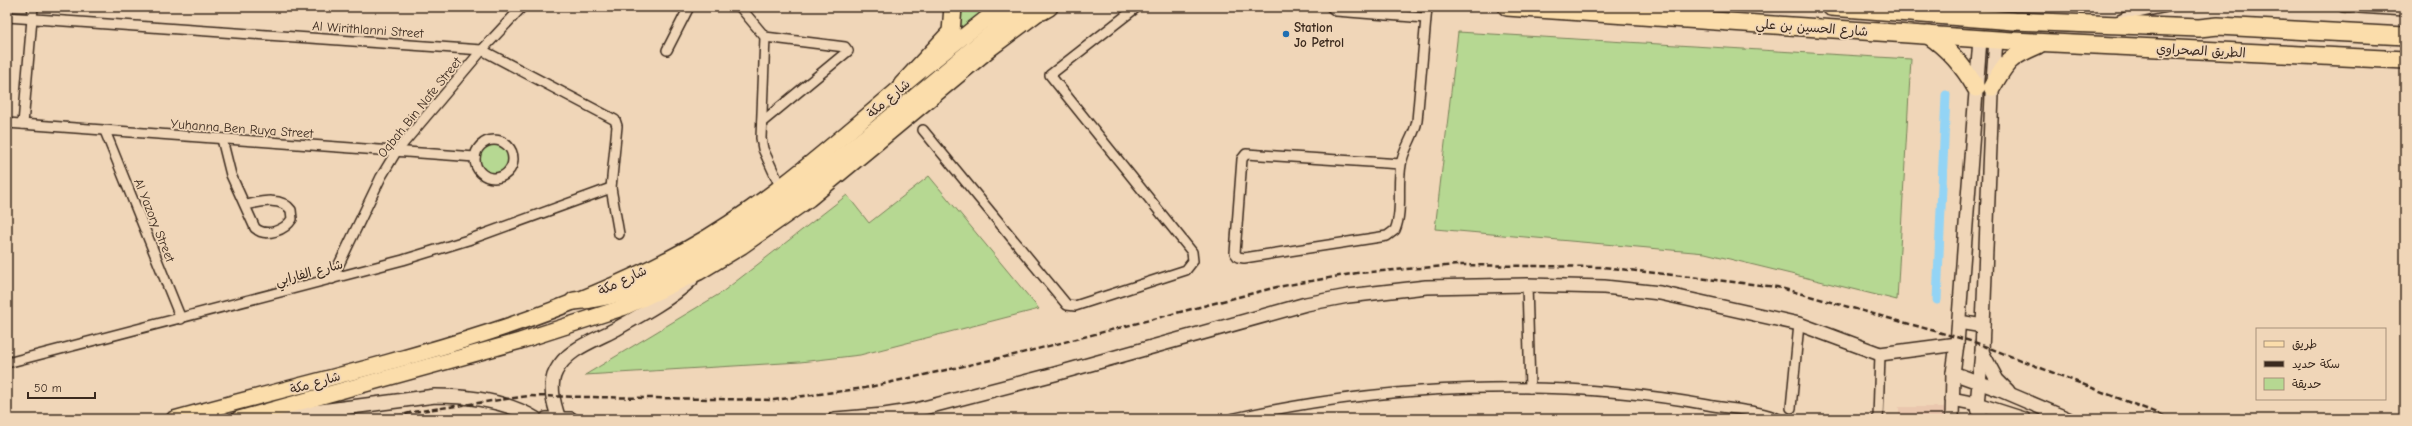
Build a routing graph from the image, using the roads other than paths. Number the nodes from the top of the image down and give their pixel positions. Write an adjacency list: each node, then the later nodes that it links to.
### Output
1 (33, 7): 20 (street)
2 (522, 7): 28 (street, Oqbah Bin Nafe Street)
3 (688, 7): 29 (street)
4 (740, 7): 25 (street)
5 (953, 7): 31 (highway)
6 (1001, 7): 31 (main road, شارع مكة)
7 (1023, 7): 49 (highway)
8 (1137, 7): 36 (street)
9 (1331, 7): 16 (street)
10 (1427, 7): 21 (street)
11 (1507, 7): 23 (highway, شارع الحسين بن علي)
12 (1831, 7): 18 (highway, شارع الحسين بن علي)
13 (2166, 7): 22 (street)
14 (2343, 7): 17 (street)
15 (1046, 8): 46 (main road, شارع مكة)
16 (1367, 10): 21 (street)
17 (2405, 11)
18 (1994, 12): 22 (highway, الطريق الصحراوي); 26 (highway)
19 (7, 17): 20 (street, Al Wirithlanni Street)
20 (32, 18): 28 (street, Al Wirithlanni Street); 35 (street)
21 (1425, 18): 41 (street)
22 (2110, 25): 24 (highway, الطريق الصحراوي)
23 (1928, 35): 26 (highway, شارع الحسين بن علي); 32 (highway)
24 (2405, 36)
25 (765, 37): 33 (street); 33 (street)
26 (1988, 39): 27 (highway, الطريق الصحراوي); 32 (street)
27 (2043, 43): 30 (highway, الطريق الصحراوي); 32 (highway)
28 (482, 50): 39 (street, Oqbah Bin Nafe Street); 43 (street, Al Wirithlanni Street)
29 (667, 50)
30 (2405, 60)
31 (902, 85): 42 (main road, شارع مكة)
32 (1984, 88): 51 (street); 53 (street)
33 (762, 122): 42 (street)
34 (7, 123): 35 (street, Yuhanna Ben Ruya Street)
35 (23, 124): 37 (street, Yuhanna Ben Ruya Street)
36 (923, 130)
37 (105, 131): 38 (street, Yuhanna Ben Ruya Street); 50 (street, Al Yazory Street)
38 (222, 139): 39 (street, Yuhanna Ben Ruya Street); 44 (street)
39 (396, 152): 40 (street, Yuhanna Ben Ruya Street); 47 (street, Oqbah Bin Nafe Street)
40 (475, 157): 40 (street)
41 (1401, 164): 41 (street)
42 (780, 186): 49 (main road, شارع مكة)
43 (611, 188): 45 (street); 47 (street, شارع الفارابي)
44 (246, 205): 44 (street)
45 (619, 234)
46 (700, 272): 67 (main road, شارع مكة); 71 (street)
47 (332, 279): 50 (street, شارع الفارابي)
48 (1527, 285): 52 (street); 60 (street); 65 (street)
49 (574, 301): 66 (main road, شارع مكة)
50 (181, 319): 57 (street, شارع الفارابي)
51 (1959, 322): 53 (street); 54 (street)
52 (1799, 324): 56 (street); 64 (street)
53 (1983, 326): 55 (street)
54 (1957, 344): 56 (street); 58 (street)
55 (1982, 352): 59 (street); 61 (street)
56 (1880, 354): 76 (street)
57 (7, 363)
58 (1953, 373): 59 (street); 62 (street)
59 (1979, 383): 61 (street); 63 (street)
60 (1530, 388): 74 (street); 75 (street)
61 (2011, 396): 80 (street)
62 (1952, 399): 63 (street); 77 (street)
63 (1977, 404): 78 (street); 79 (street)
64 (1791, 408)
65 (884, 417): 73 (street)
66 (174, 419)
67 (239, 419)
68 (260, 419): 69 (street)
69 (536, 419)
70 (546, 419): 71 (street)
71 (559, 419): 72 (street)
72 (571, 419)
73 (836, 419)
74 (1231, 419)
75 (1779, 419)
76 (1878, 419)
77 (1952, 419)
78 (1981, 419)
79 (2024, 419)
80 (2068, 419)

